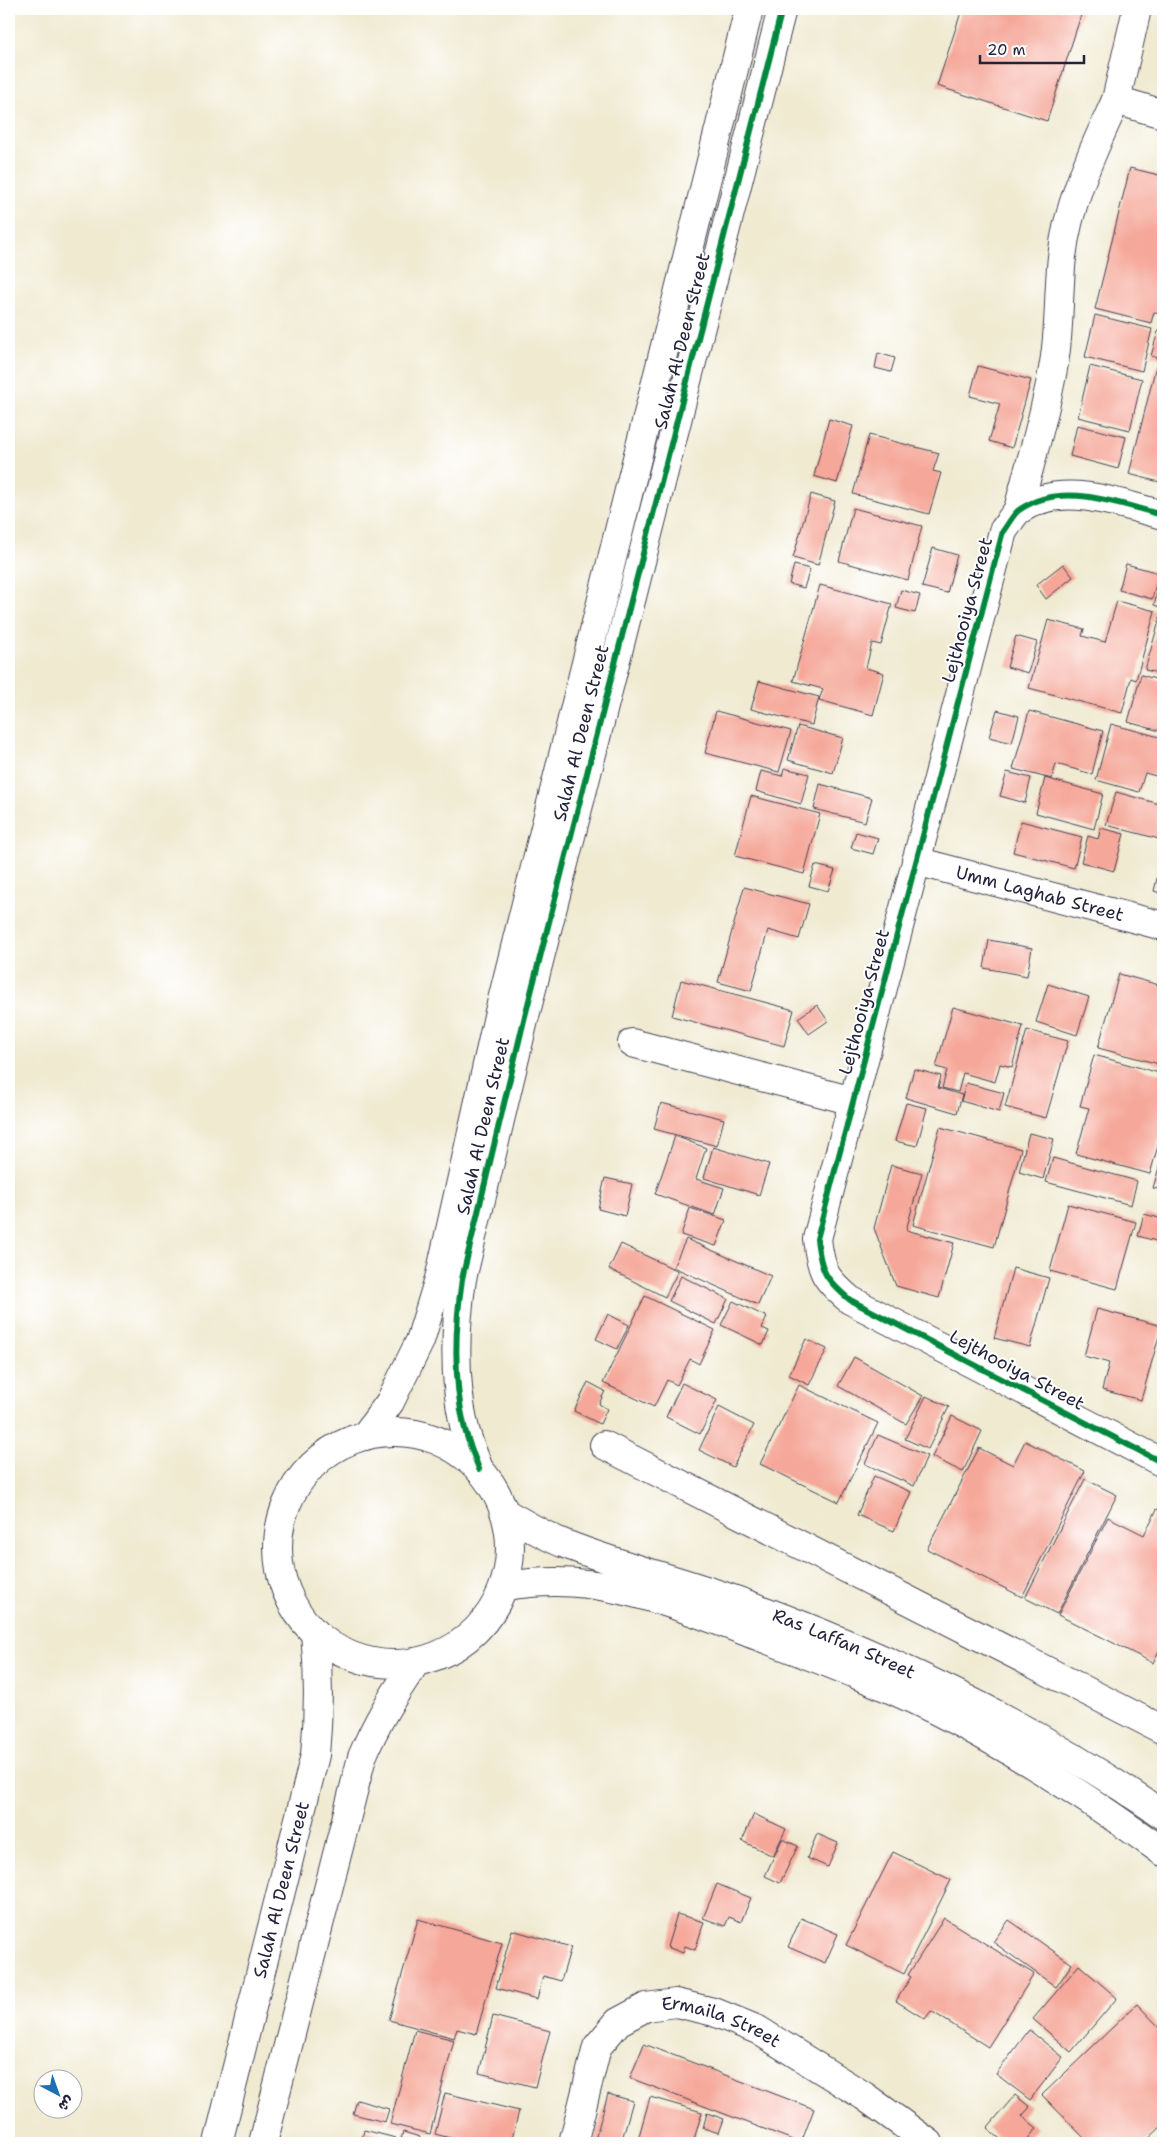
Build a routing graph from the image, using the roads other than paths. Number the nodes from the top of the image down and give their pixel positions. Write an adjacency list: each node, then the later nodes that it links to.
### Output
1 (749, 9): 12 (street, Salah Al Deen Street)
2 (782, 9): 15 (street, Salah Al Deen Street)
3 (1137, 9): 4 (street)
4 (1116, 100): 5 (street); 6 (street)
5 (1163, 114)
6 (1018, 510): 7 (street); 8 (street, Lejthooiya Street)
7 (1163, 515)
8 (916, 861): 9 (street, Umm Laghab Street); 11 (street, Lejthooiya Street)
9 (1163, 926)
10 (632, 1043): 11 (street, Lejthooiya Street)
11 (853, 1101): 14 (street, Lejthooiya Street)
12 (365, 1436): 15 (street); 18 (street)
13 (604, 1445): 20 (street)
14 (1163, 1463)
15 (479, 1469): 16 (street)
16 (505, 1513): 17 (street); 21 (street, Ras Laffan Street)
17 (504, 1586): 19 (street); 22 (street, Ras Laffan Street)
18 (315, 1632): 19 (street); 23 (street, Salah Al Deen Street)
19 (416, 1662): 24 (street)
20 (1163, 1730)
21 (1163, 1815)
22 (1163, 1852)
23 (218, 2143)
24 (263, 2143)
25 (573, 2143): 26 (street, Ermaila Street)
26 (929, 2143)

